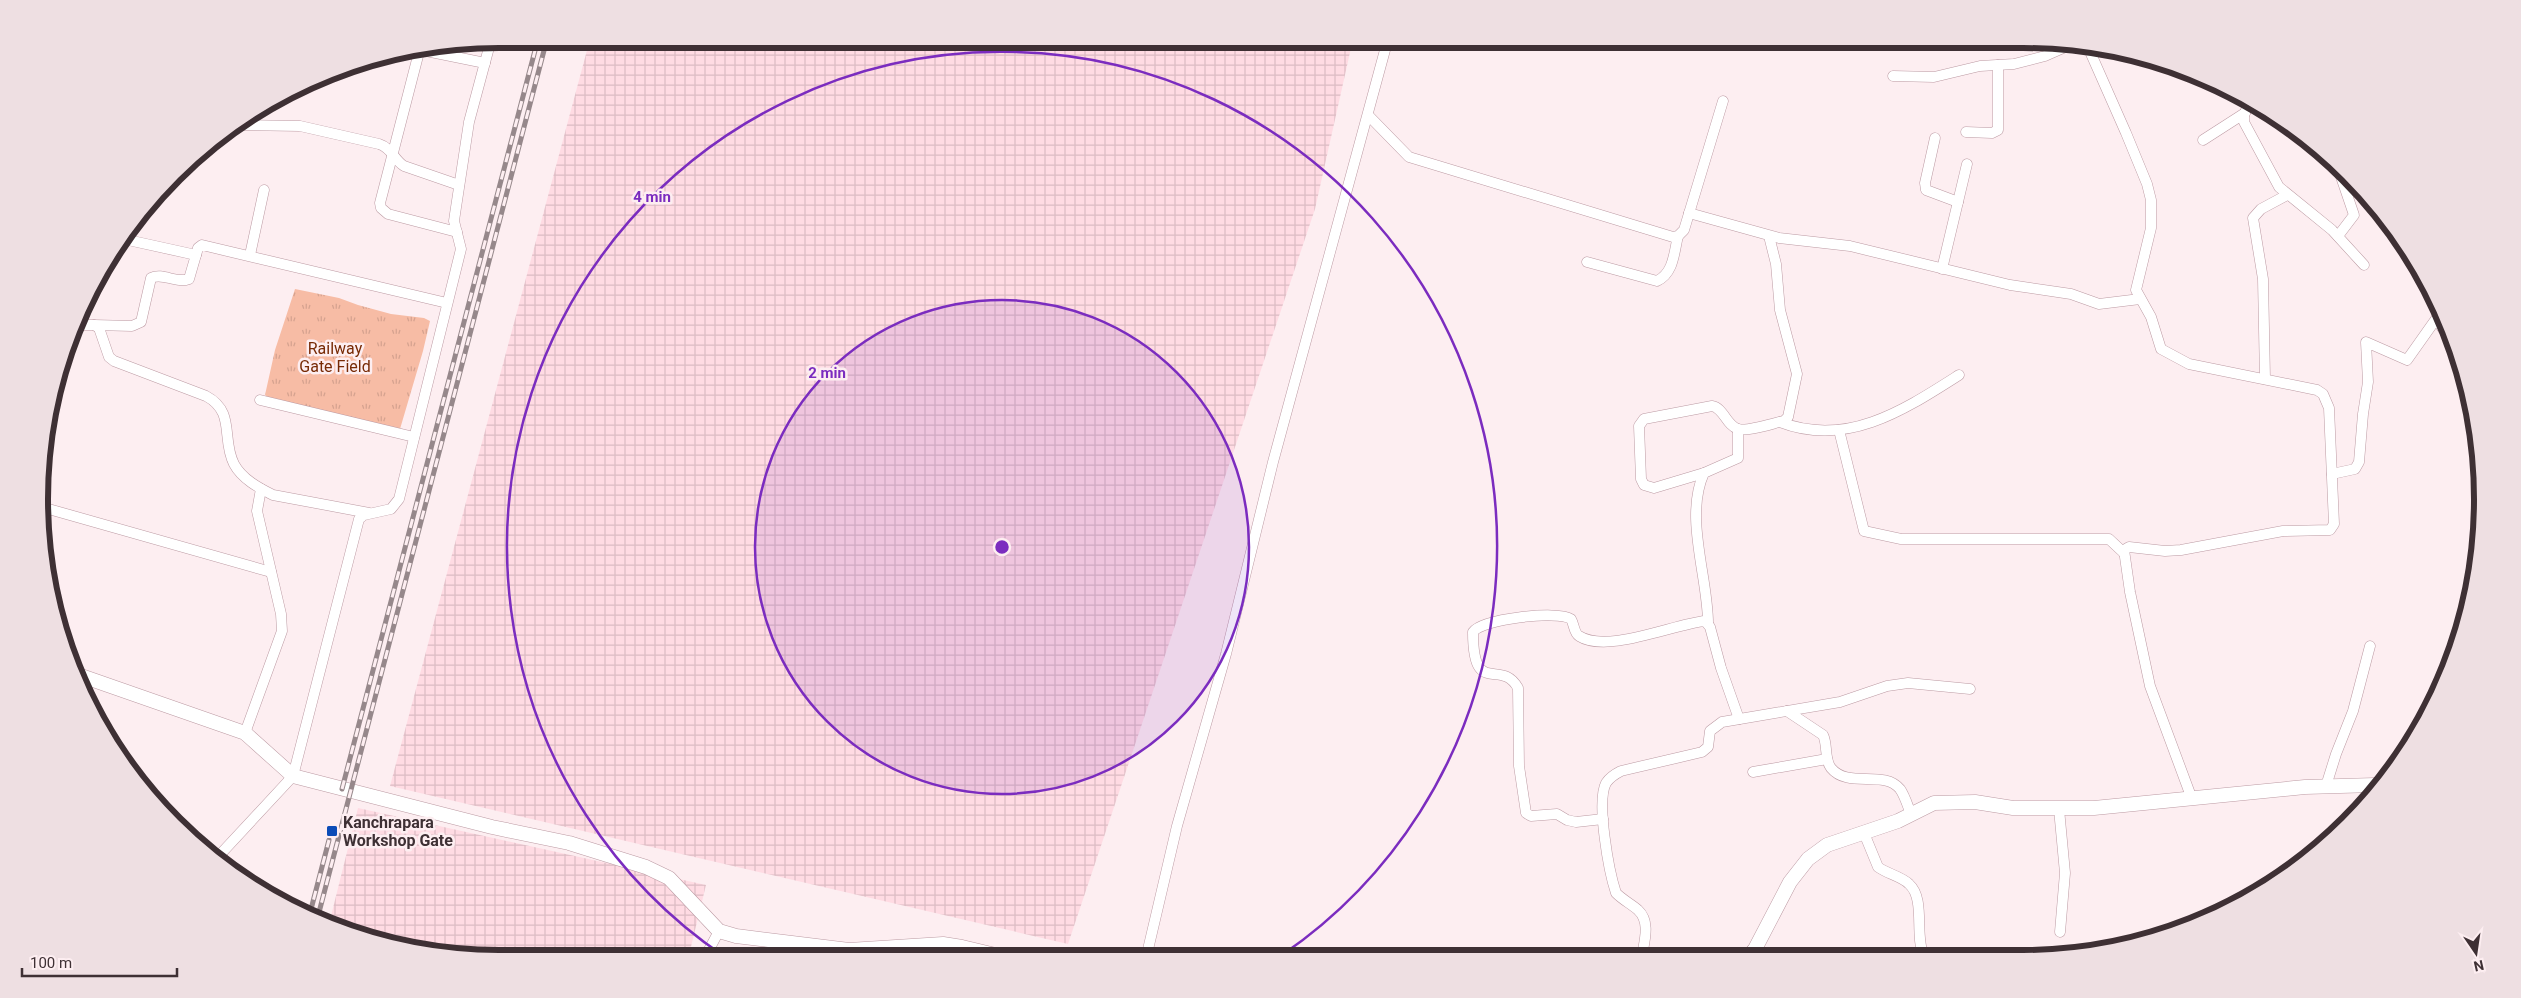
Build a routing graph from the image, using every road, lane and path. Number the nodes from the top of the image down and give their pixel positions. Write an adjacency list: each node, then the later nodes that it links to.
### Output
1 (489, 48): 7 (street)
2 (1386, 48): 13 (street)
3 (2060, 49): 8 (street)
4 (432, 52): 7 (street)
5 (2090, 53): 36 (street)
6 (418, 55): 18 (street)
7 (485, 63): 21 (street)
8 (1998, 65): 9 (street); 15 (street)
9 (1893, 76)
10 (1723, 101): 25 (street)
11 (2247, 108): 12 (street)
12 (2245, 113): 17 (street); 23 (street)
13 (1368, 115): 27 (street); 79 (street)
14 (247, 124): 18 (street)
15 (1966, 132)
16 (1934, 138): 24 (street)
17 (2203, 140)
18 (393, 153): 21 (street); 26 (street)
19 (1967, 164): 24 (street)
20 (2343, 182): 29 (street)
21 (459, 185): 26 (street)
22 (264, 190): 32 (street)
23 (2287, 195): 29 (street); 42 (street)
24 (1958, 202): 35 (street)
25 (1689, 214): 27 (street); 28 (street)
26 (457, 232): 37 (street)
27 (1678, 236): 33 (street)
28 (1769, 236): 35 (street); 44 (street)
29 (2338, 236): 34 (street)
30 (129, 240): 31 (street)
31 (196, 255): 32 (street); 40 (street)
32 (250, 255): 37 (street)
33 (1587, 262)
34 (2364, 265)
35 (1942, 269): 36 (street)
36 (2140, 299): 42 (street)
37 (447, 303): 47 (street)
38 (2437, 321): 49 (street)
39 (83, 324): 40 (street)
40 (94, 325): 50 (street)
41 (1959, 375): 46 (street)
42 (2265, 379): 49 (street)
43 (260, 400): 47 (street)
44 (1780, 422): 45 (street); 46 (street)
45 (1738, 429): 48 (street); 48 (street)
46 (1839, 430): 53 (street)
47 (414, 437): 52 (street)
48 (1704, 473): 55 (street)
49 (2332, 474): 53 (street)
50 (261, 489): 52 (street); 54 (street)
51 (48, 509): 54 (street)
52 (370, 513): 64 (street)
53 (2124, 553): 67 (street)
54 (271, 572): 61 (street)
55 (1708, 623): 60 (street); 70 (street)
56 (2370, 646): 66 (street)
57 (84, 677): 61 (street)
58 (1970, 689): 59 (street)
59 (1787, 711): 60 (street); 62 (street)
60 (1739, 719): 70 (street)
61 (245, 733): 64 (street)
62 (1827, 759): 63 (street); 69 (street)
63 (1753, 772)
64 (293, 776): 72 (street); 73 (street)
65 (2371, 785): 66 (street)
66 (2326, 786): 67 (street)
67 (2192, 799): 68 (street)
68 (2059, 809): 69 (street); 74 (street)
69 (1911, 814): 71 (street)
70 (1603, 819): 80 (street)
71 (1864, 833): 81 (street); 82 (street)
72 (220, 854)
73 (719, 931): 75 (street); 76 (street)
74 (2060, 932)
75 (709, 950)
76 (823, 950)
77 (886, 950): 78 (street)
78 (975, 950)
79 (1148, 950)
80 (1643, 950)
81 (1755, 950)
82 (1922, 950)

